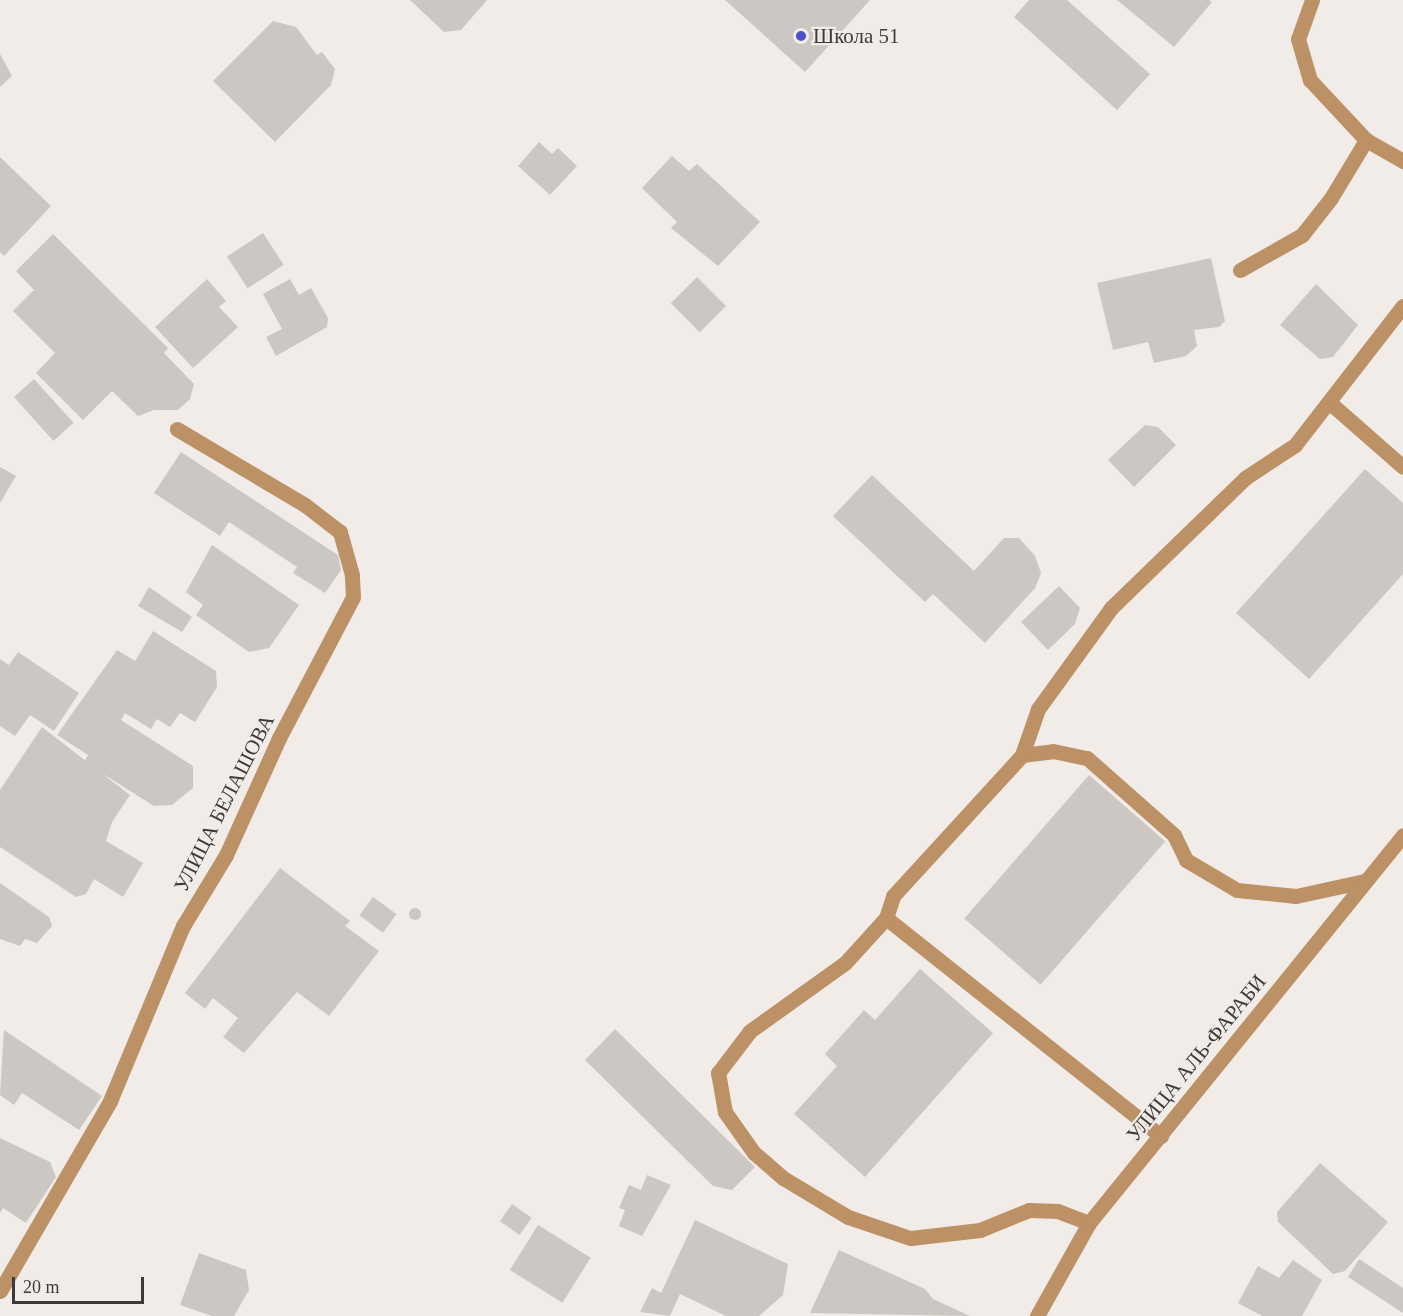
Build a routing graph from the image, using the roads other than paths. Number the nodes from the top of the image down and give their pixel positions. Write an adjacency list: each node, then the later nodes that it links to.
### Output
1 (1312, 0): 2 (street)
2 (1365, 140): 3 (street); 4 (street)
3 (1403, 161)
4 (1240, 270)
5 (1403, 306): 6 (street)
6 (1329, 402): 8 (street); 9 (street)
7 (177, 429): 15 (street, УЛИЦА БЕЛАШОВА)
8 (1403, 467)
9 (1022, 755): 11 (street); 12 (street)
10 (1403, 835): 11 (street, УЛИЦА АЛЬ-ФАРАБИ)
11 (1365, 881): 13 (street, УЛИЦА АЛЬ-ФАРАБИ)
12 (886, 918): 13 (street); 14 (street)
13 (1161, 1136): 14 (street, УЛИЦА АЛЬ-ФАРАБИ)
14 (1089, 1223): 16 (street, УЛИЦА АЛЬ-ФАРАБИ)
15 (0, 1291)
16 (1037, 1316)

